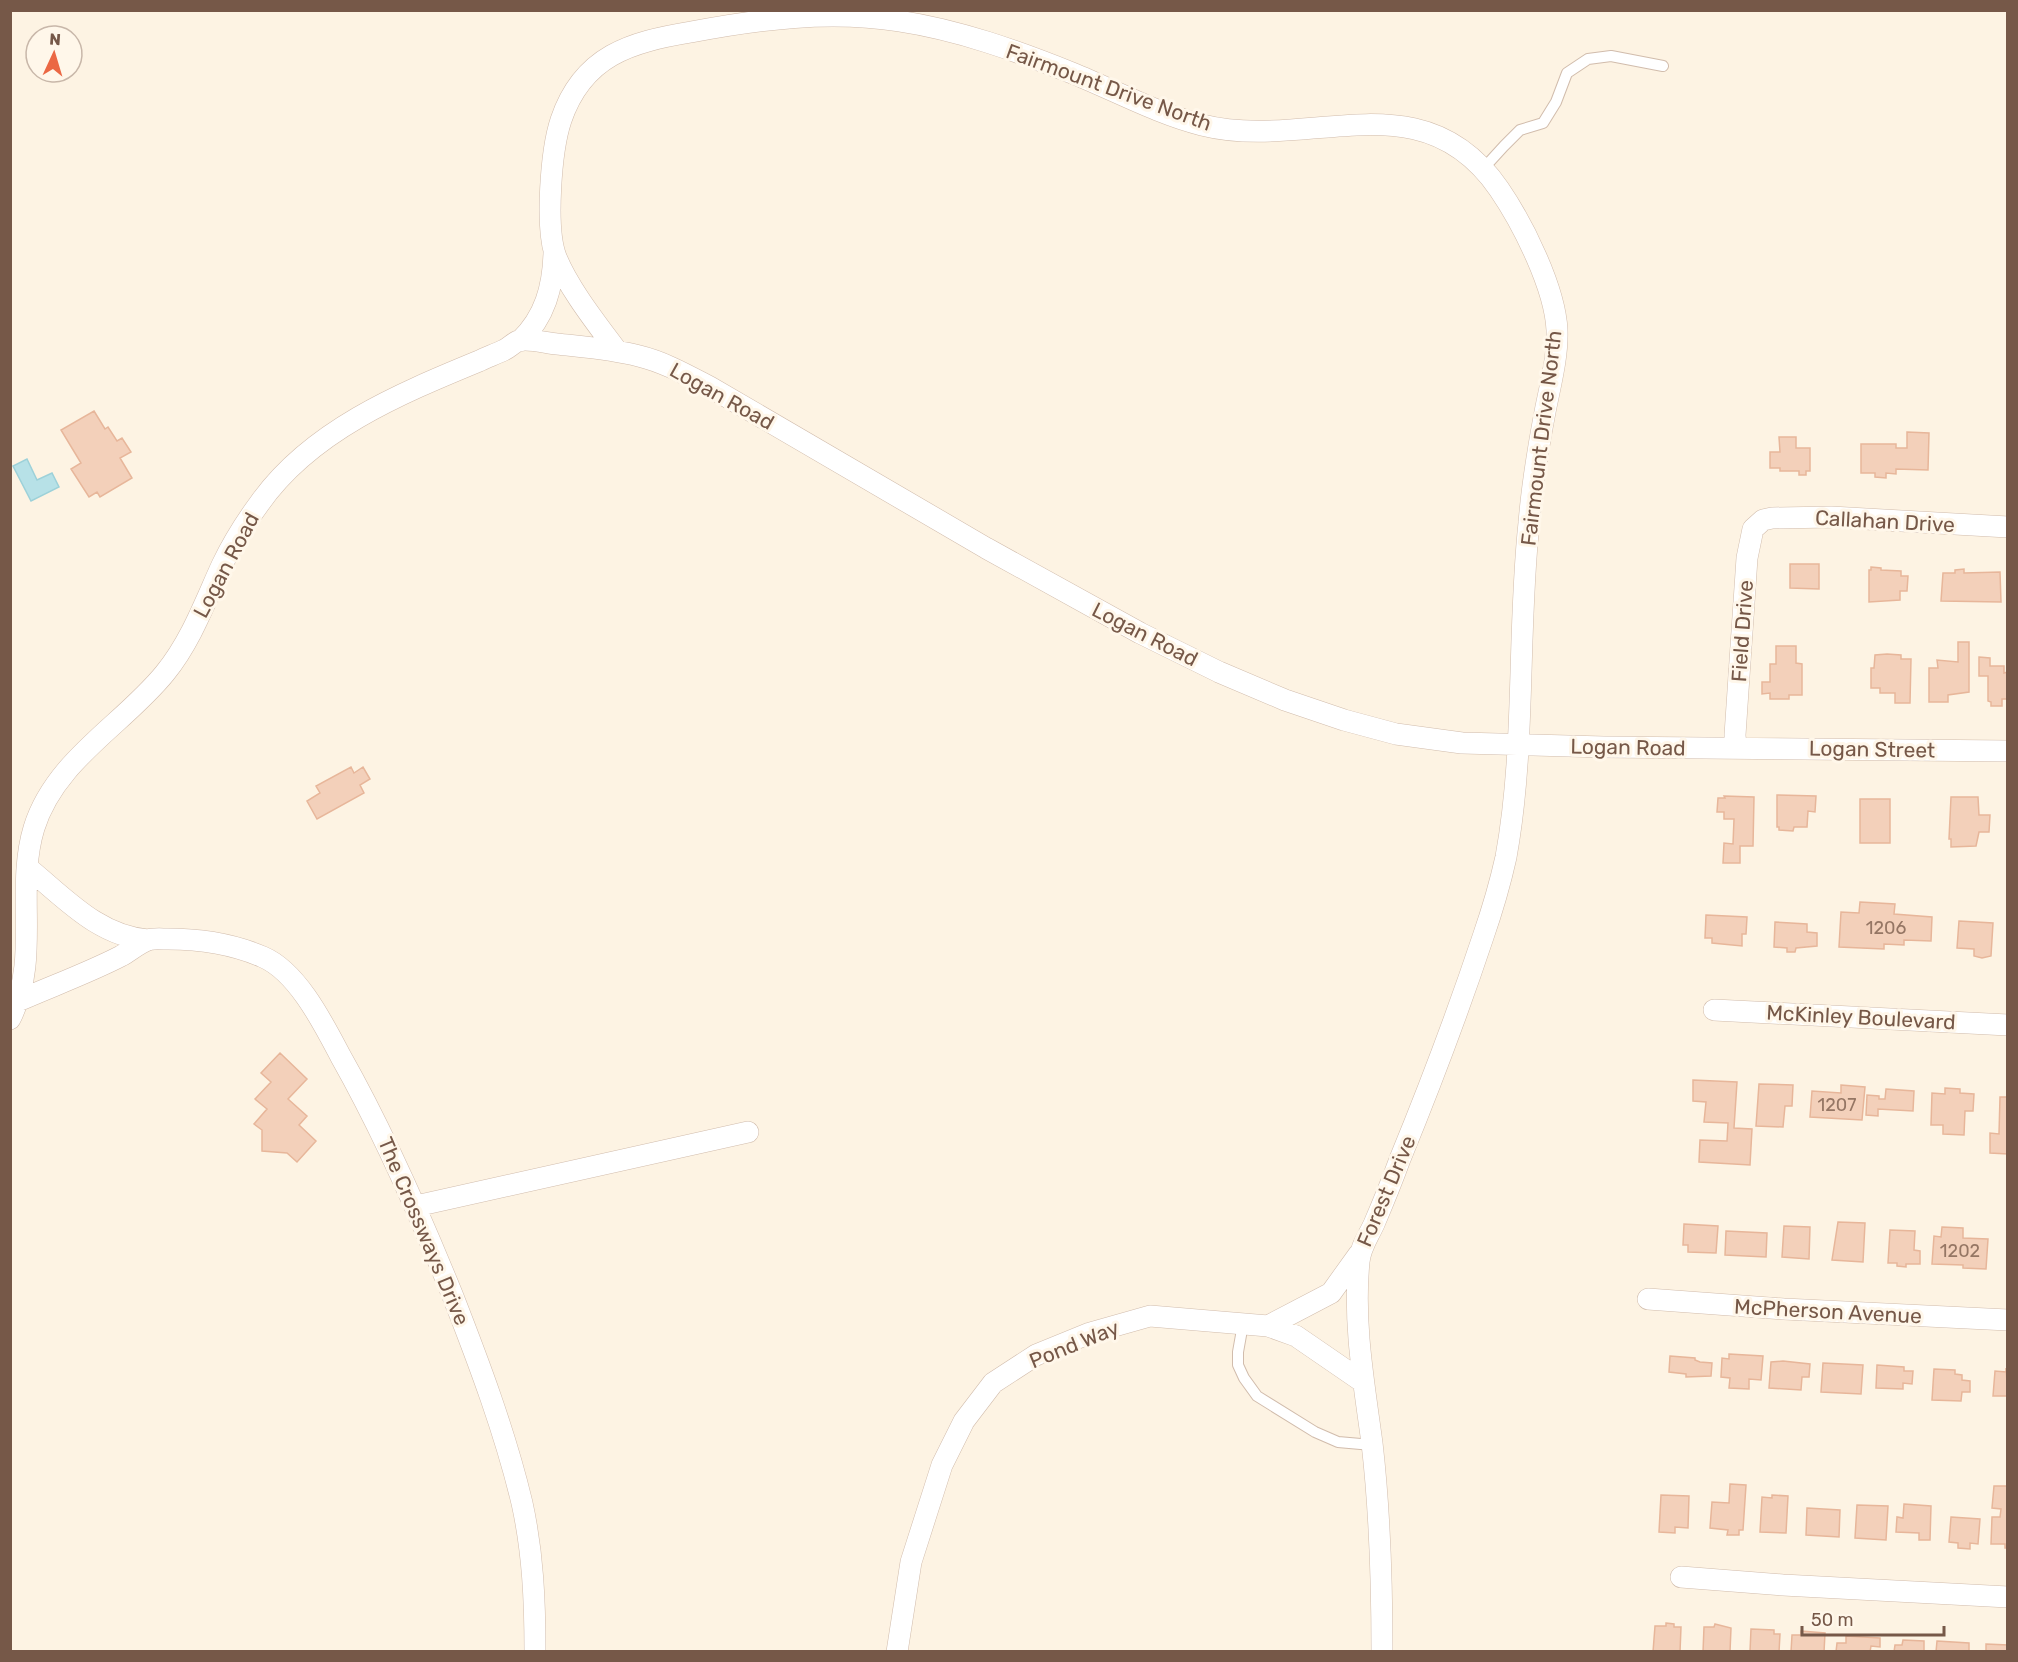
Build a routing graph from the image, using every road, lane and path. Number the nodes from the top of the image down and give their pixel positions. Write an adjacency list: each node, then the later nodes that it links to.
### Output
1 (1663, 66): 2 (lane)
2 (1484, 169): 3 (street, Fairmount Drive North); 8 (street, Fairmount Drive North)
3 (554, 252): 4 (street); 5 (street, Fairmount Drive North)
4 (520, 340): 5 (street, Logan Road); 11 (street, Logan Road)
5 (617, 351): 8 (street, Logan Road)
6 (1763, 520): 7 (street, Callahan Drive); 9 (street, Field Drive)
7 (2007, 527)
8 (1517, 745): 9 (street, Logan Road); 18 (street, Forest Drive)
9 (1736, 748): 10 (street, Logan Street)
10 (2007, 751)
11 (28, 868): 12 (street, The Crossways Drive); 13 (street, Logan Road)
12 (148, 939): 13 (street); 17 (street, The Crossways Drive)
13 (14, 1010)
14 (1713, 1010): 15 (street, McKinley Boulevard)
15 (2007, 1025)
16 (748, 1132): 17 (street)
17 (416, 1206): 27 (street, The Crossways Drive)
18 (1359, 1254): 22 (street); 23 (street, Forest Drive)
19 (1648, 1299): 20 (street, McPherson Avenue)
20 (2007, 1320)
21 (1243, 1324): 22 (street, Pond Way); 24 (lane); 28 (street, Pond Way)
22 (1268, 1326): 23 (street, Pond Way)
23 (1363, 1382): 24 (street, Forest Drive)
24 (1372, 1445): 29 (street, Forest Drive)
25 (1681, 1577): 26 (street)
26 (2007, 1596)
27 (536, 1652)
28 (897, 1652)
29 (1383, 1652)

